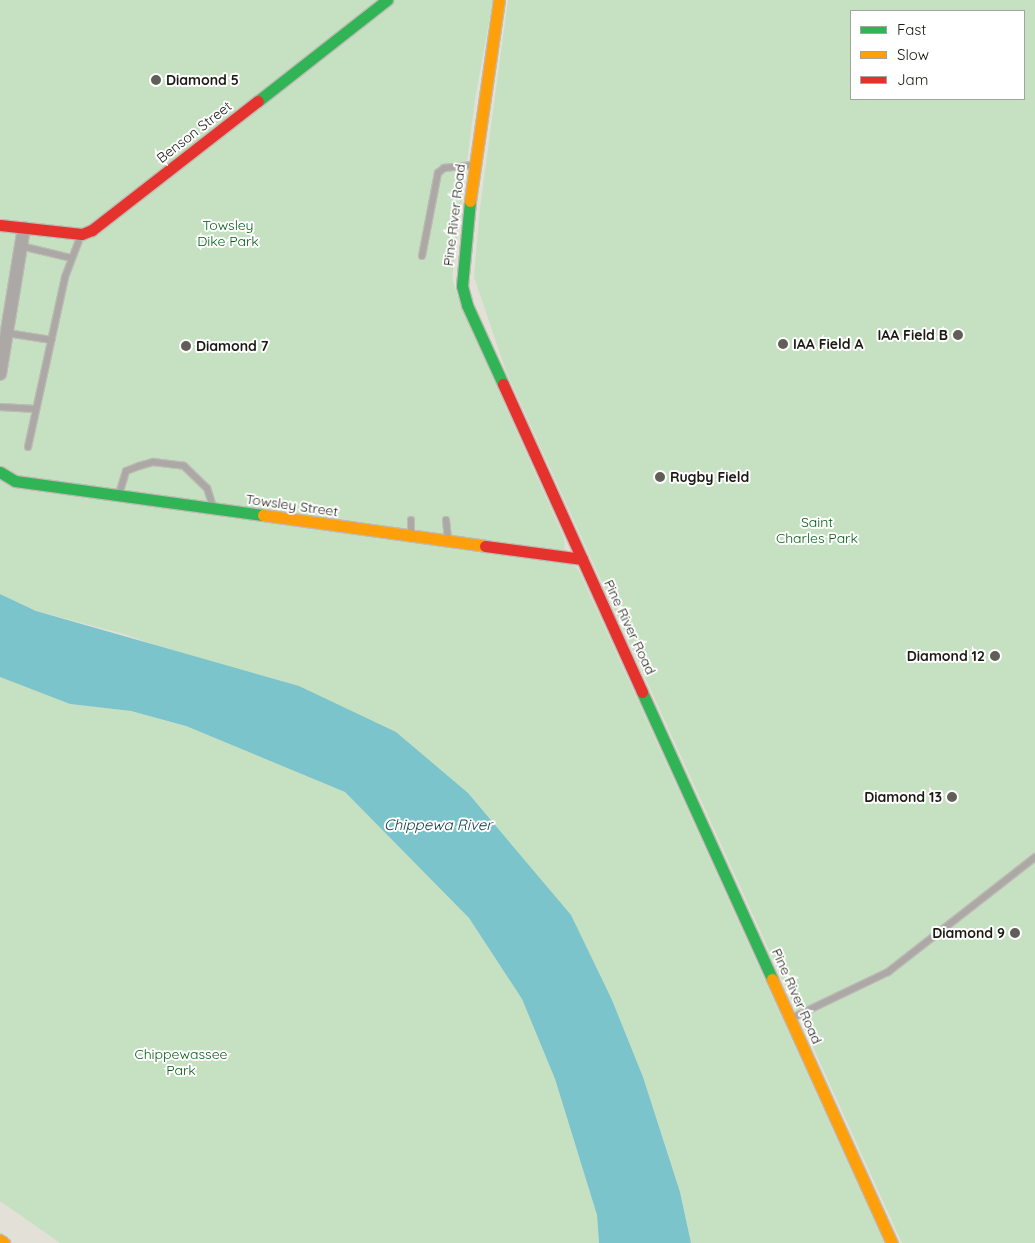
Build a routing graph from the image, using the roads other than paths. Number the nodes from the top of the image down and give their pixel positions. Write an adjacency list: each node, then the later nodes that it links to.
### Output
1 (387, 0): 6 (main road, Benson Street)
2 (499, 0): 3 (main road, Pine River Road)
3 (475, 165): 8 (lane); 23 (main road, Pine River Road)
4 (0, 225): 5 (main road)
5 (24, 228): 6 (main road); 7 (street)
6 (82, 234): 9 (lane)
7 (21, 246): 9 (lane); 10 (street)
8 (422, 256)
9 (71, 258): 11 (lane)
10 (7, 333): 11 (lane); 12 (street)
11 (51, 340): 14 (lane)
12 (0, 374)
13 (0, 407): 14 (lane)
14 (36, 409): 15 (lane)
15 (28, 447)
16 (0, 473): 17 (main road, Towsley Street)
17 (119, 495): 18 (main road, Towsley Street); 18 (lane)
18 (214, 509): 21 (main road, Towsley Street)
19 (410, 520): 21 (lane)
20 (446, 520): 22 (lane)
21 (412, 537): 22 (main road, Towsley Street)
22 (448, 541): 23 (main road, Towsley Street)
23 (582, 559): 25 (main road, Pine River Road)
24 (1035, 856): 25 (lane)
25 (791, 1019): 28 (main road, Pine River Road)
26 (0, 1240): 27 (main road)
27 (4, 1243)
28 (892, 1243)

